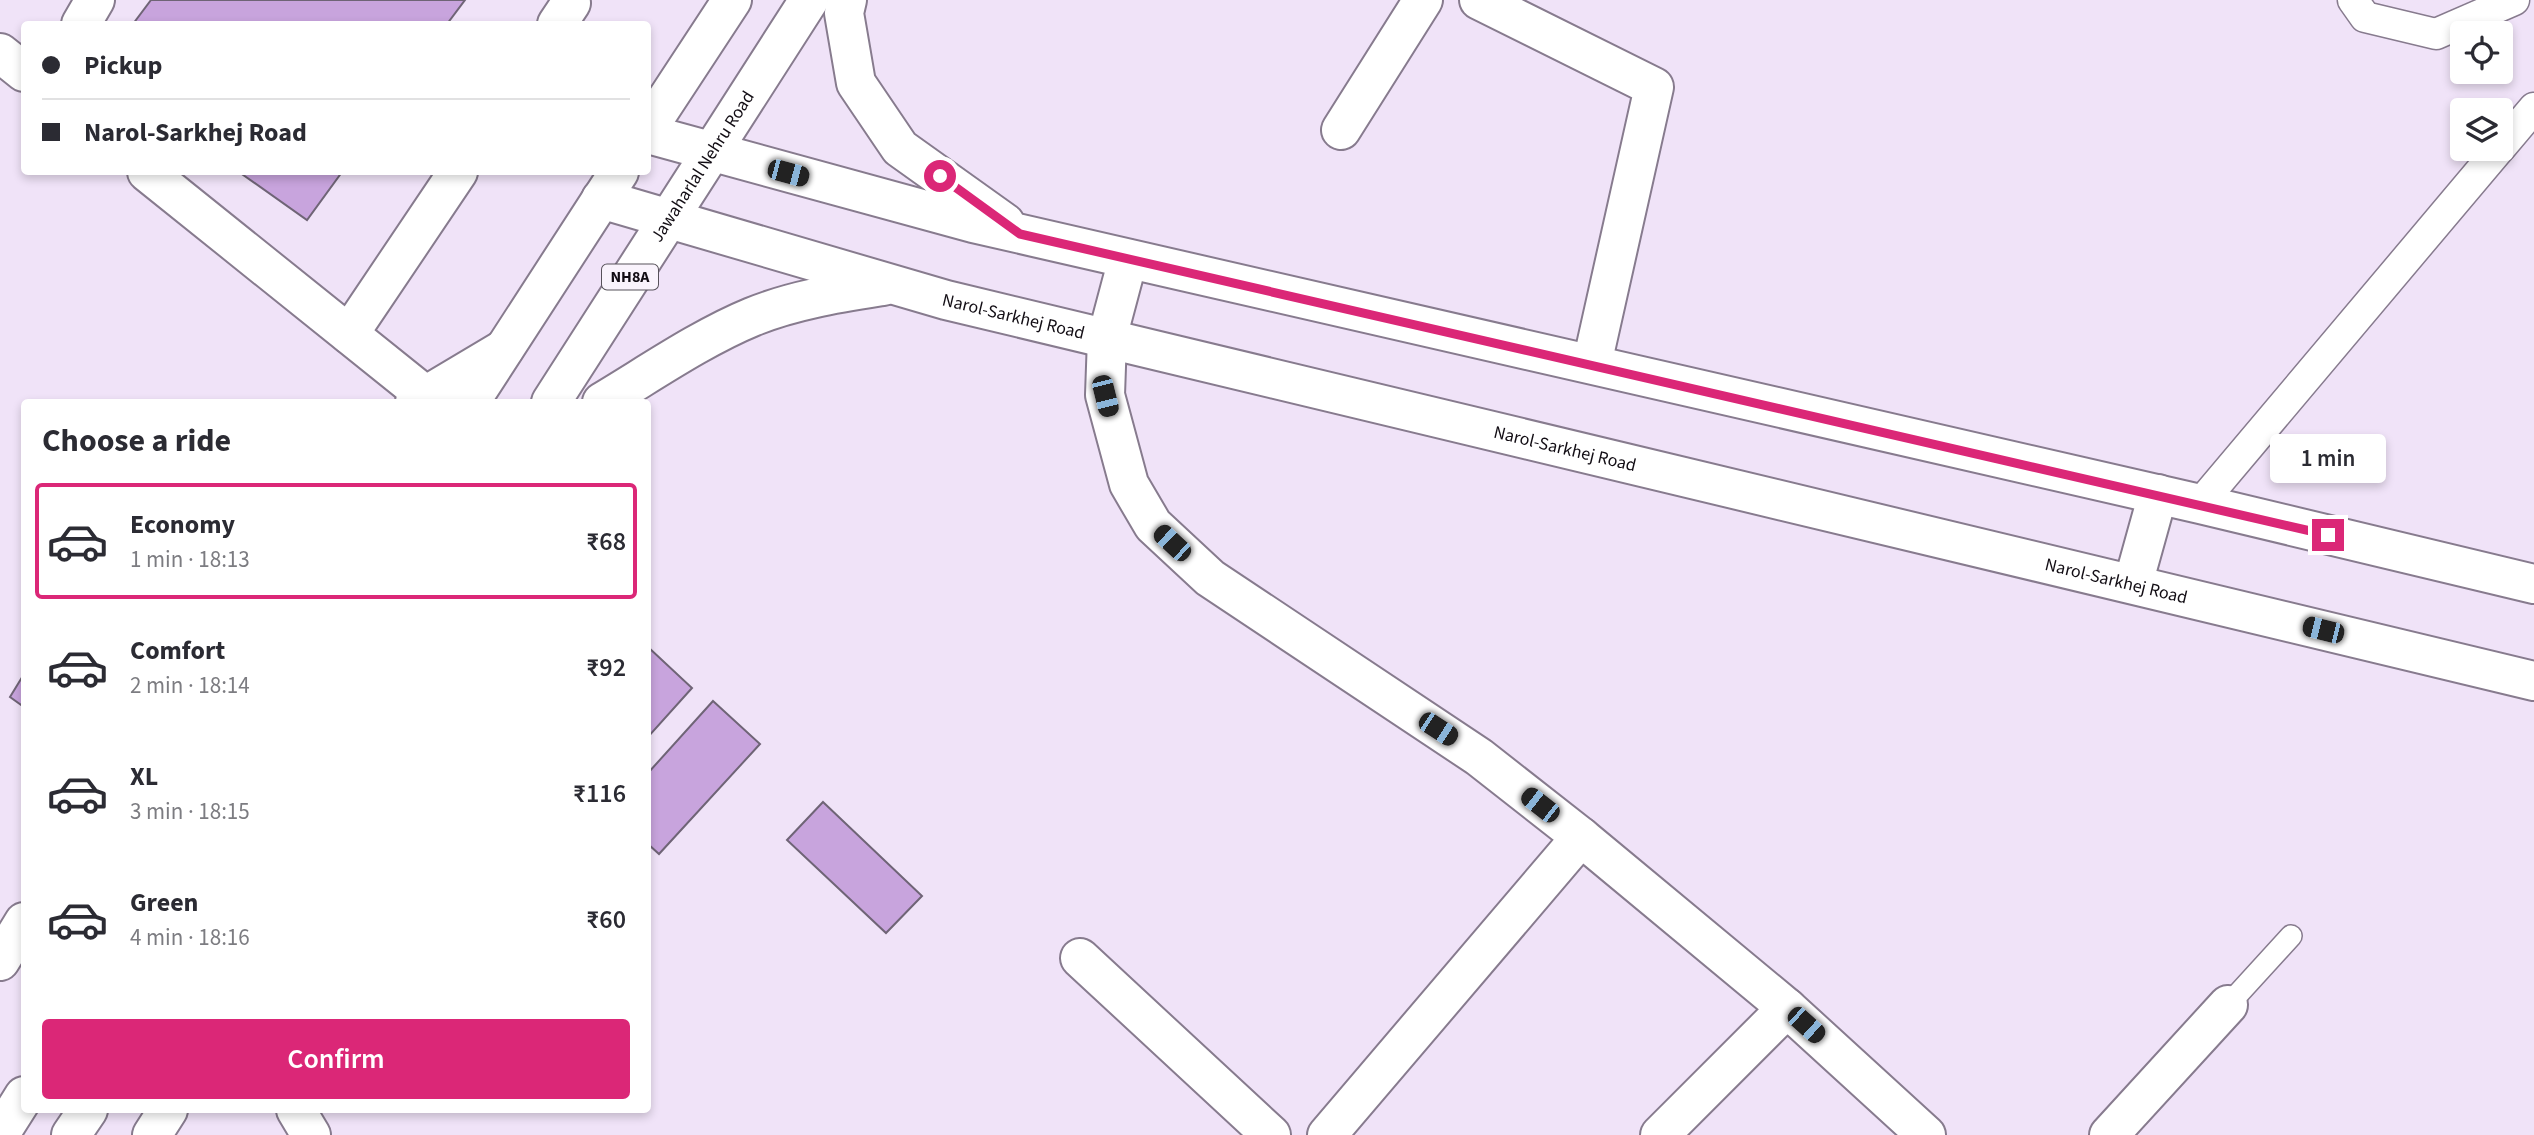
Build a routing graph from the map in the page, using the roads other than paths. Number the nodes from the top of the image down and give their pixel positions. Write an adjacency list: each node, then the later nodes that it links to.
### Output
1 (95, 0): 9 (main road)
2 (732, 0): 13 (main road)
3 (809, 0): 17 (main road, Jawaharlal Nehru Road / NH8A)
4 (847, 0): 23 (main road)
5 (1423, 0): 14 (main road)
6 (1479, 0): 29 (main road)
7 (2353, 0): 8 (street)
8 (2514, 0)
9 (83, 21)
10 (0, 53): 11 (main road)
11 (21, 70)
12 (2534, 108): 15 (street)
13 (651, 123)
14 (1341, 130)
15 (2513, 133)
16 (651, 135): 17 (main road)
17 (709, 152): 22 (main road, Jawaharlal Nehru Road / NH8A); 23 (main road)
18 (2489, 161): 35 (street)
19 (151, 175): 26 (main road)
20 (456, 175): 26 (main road)
21 (610, 185): 22 (main road, Narol-Sarkhej Road); 28 (main road)
22 (667, 219): 25 (main road, Narol-Sarkhej Road); 32 (main road, Jawaharlal Nehru Road / NH8A)
23 (1020, 234): 24 (main road)
24 (1128, 259): 27 (main road); 29 (main road)
25 (892, 285): 27 (main road, Narol-Sarkhej Road); 33 (main road)
26 (349, 334): 30 (main road)
27 (1107, 338): 36 (main road, Narol-Sarkhej Road); 39 (main road)
28 (504, 349): 30 (main road); 31 (main road)
29 (1592, 364): 34 (main road)
30 (421, 399)
31 (472, 399)
32 (553, 399)
33 (612, 399)
34 (2158, 494): 35 (main road); 36 (main road)
35 (2200, 504): 37 (main road)
36 (2133, 584): 38 (main road, Narol-Sarkhej Road)
37 (2534, 584)
38 (2534, 681)
39 (1581, 837): 45 (main road); 56 (main road)
40 (21, 927): 43 (main road)
41 (2291, 936): 44 (lane)
42 (1080, 958): 55 (main road)
43 (0, 961)
44 (2228, 1005): 58 (main road)
45 (1787, 1008): 50 (main road); 57 (main road)
46 (21, 1101): 51 (main road)
47 (86, 1113): 52 (main road)
48 (166, 1113): 53 (main road)
49 (298, 1113): 54 (main road)
50 (1916, 1132)
51 (0, 1134)
52 (71, 1135)
53 (152, 1135)
54 (311, 1135)
55 (1271, 1135)
56 (1327, 1135)
57 (1660, 1135)
58 (2109, 1135)

